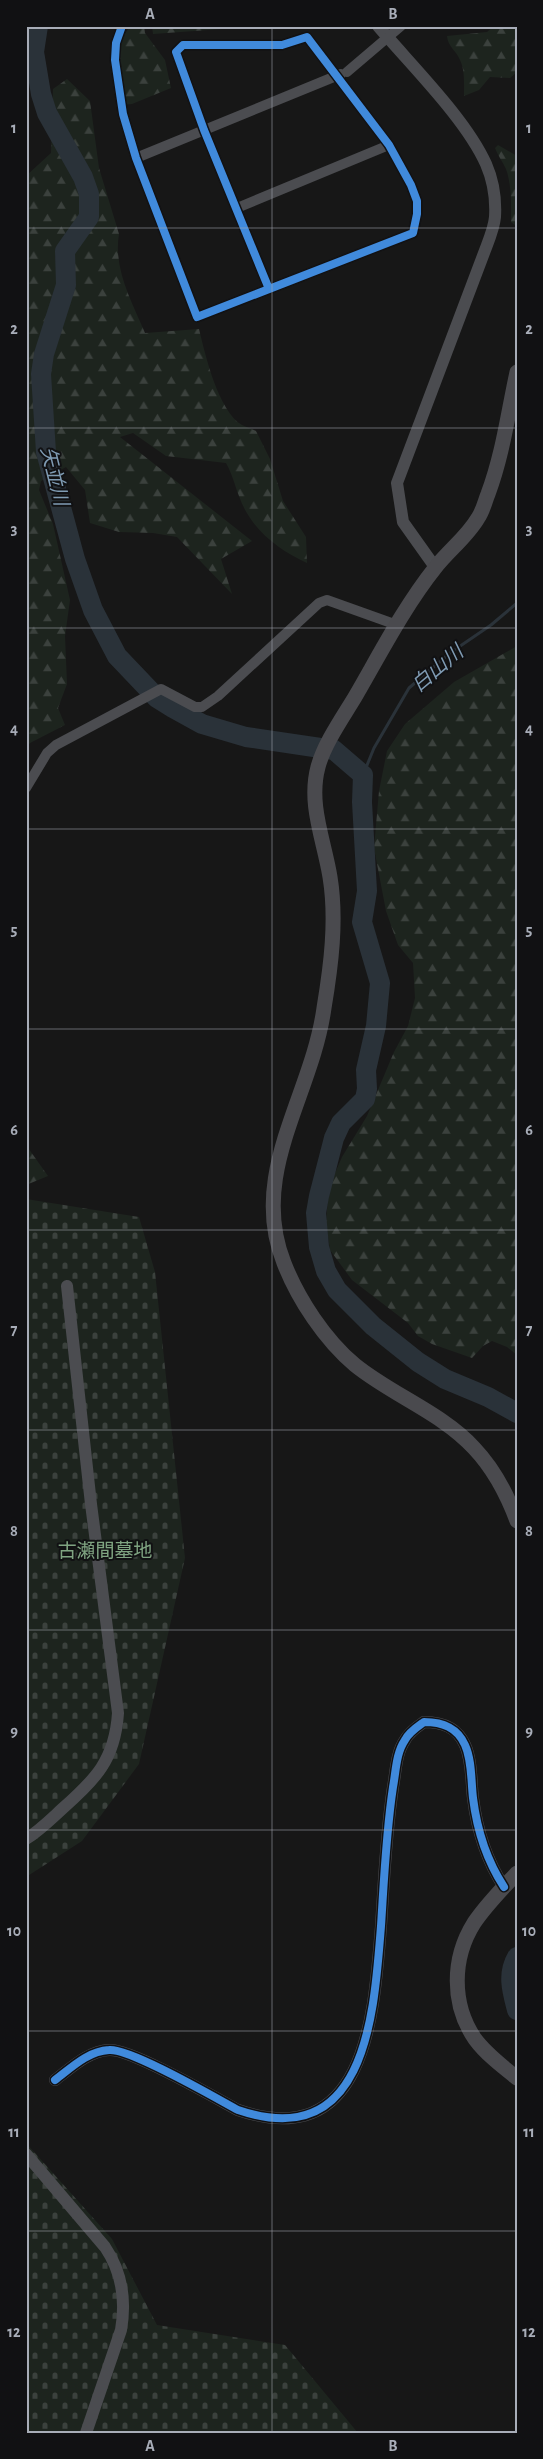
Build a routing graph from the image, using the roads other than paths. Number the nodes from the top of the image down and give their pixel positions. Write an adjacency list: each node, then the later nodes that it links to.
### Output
1 (122, 26): 7 (street)
2 (378, 26): 13 (street)
3 (401, 26): 4 (street, bridge)
4 (342, 74): 5 (street); 5 (street); 6 (street)
5 (204, 130): 7 (street); 8 (street)
6 (388, 145): 8 (street); 9 (street)
7 (136, 158): 9 (street)
8 (237, 208): 9 (street)
9 (269, 289)
10 (517, 372): 12 (main road)
11 (517, 401): 12 (street)
12 (508, 424): 13 (main road)
13 (435, 567): 14 (main road)
14 (397, 625): 15 (street); 17 (main road)
15 (26, 788)
16 (67, 1286): 18 (street)
17 (517, 1521)
18 (26, 1839)
19 (517, 1873): 20 (main road)
20 (504, 1887): 21 (main road); 22 (street)
21 (517, 2078)
22 (55, 2080)
23 (26, 2154): 24 (street)
24 (86, 2433)

